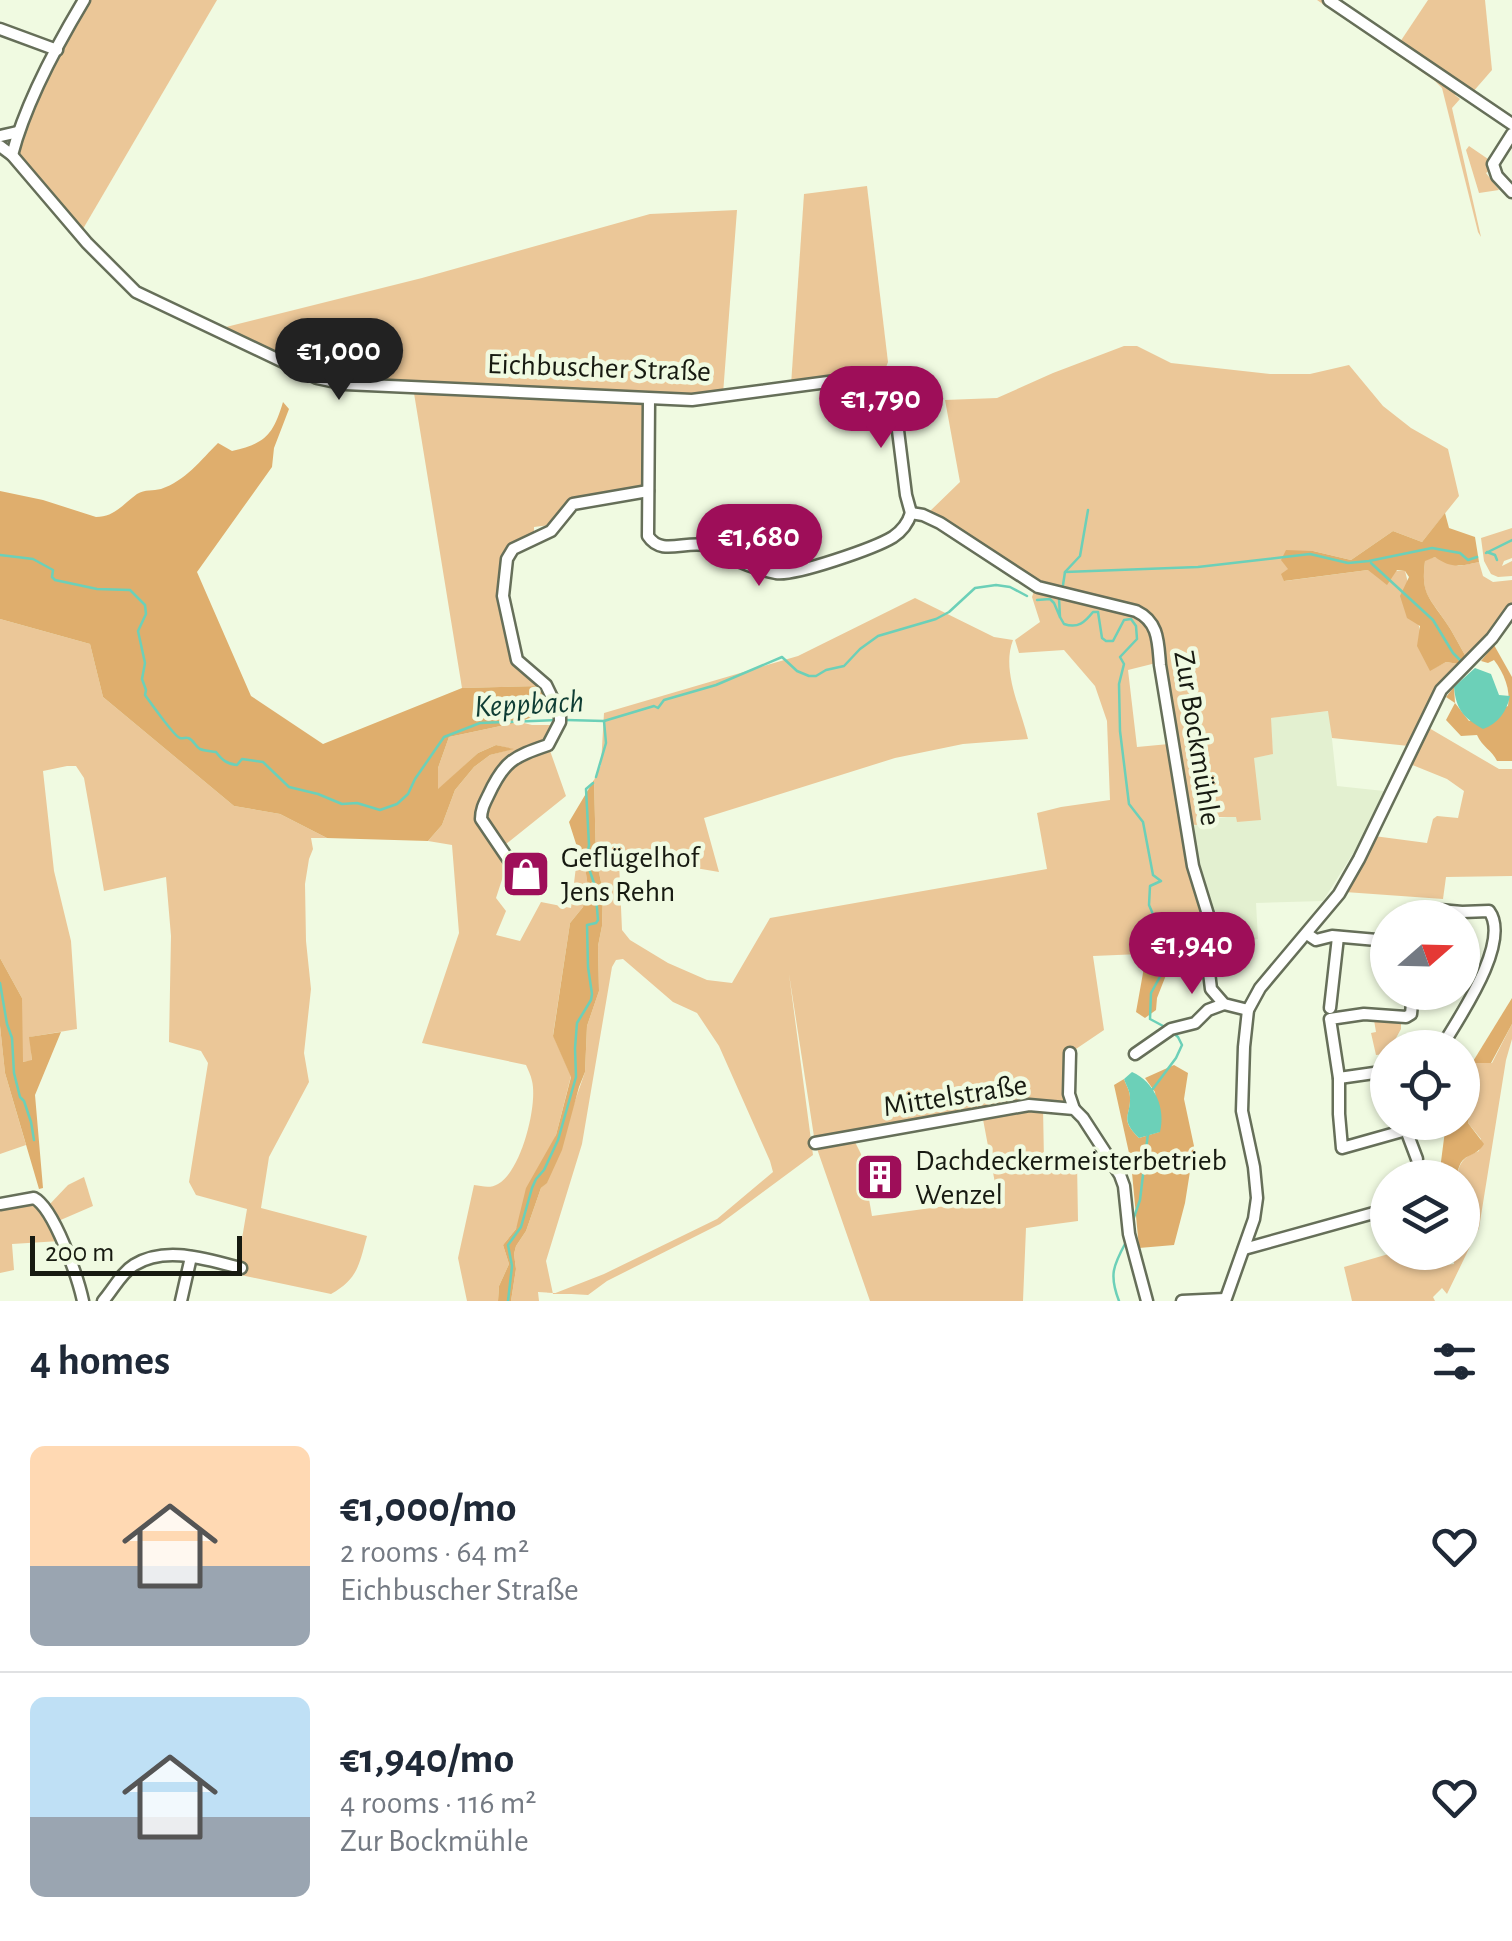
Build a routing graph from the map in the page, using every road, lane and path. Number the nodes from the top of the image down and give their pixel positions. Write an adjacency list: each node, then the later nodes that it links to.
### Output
1 (84, 0): 4 (street)
2 (1329, 0): 5 (street)
3 (0, 29): 4 (street)
4 (57, 50): 6 (street)
5 (1512, 124)
6 (18, 132): 8 (street); 10 (street)
7 (1512, 134): 11 (street)
8 (0, 136)
9 (0, 146): 10 (street, Eichbuscher Straße)
10 (12, 155): 12 (street, Eichbuscher Straße)
11 (1512, 192)
12 (649, 399): 13 (street); 14 (street, Eichbuscher Straße)
13 (648, 491): 14 (street); 16 (street)
14 (911, 513): 22 (street, Zur Bockmühle)
15 (1512, 610): 18 (street)
16 (541, 881)
17 (1480, 911): 21 (street)
18 (1307, 934): 19 (street); 24 (street)
19 (1338, 937): 20 (street); 23 (street)
20 (1370, 940)
21 (1480, 983)
22 (1224, 1004): 24 (street); 27 (street)
23 (1330, 1008)
24 (1248, 1010): 37 (street)
25 (1411, 1010): 29 (street)
26 (1070, 1053): 30 (street)
27 (1134, 1054)
28 (1370, 1073): 29 (street)
29 (1340, 1078): 31 (street)
30 (1074, 1109): 33 (street, Mittelstraße); 44 (street)
31 (1370, 1139)
32 (1411, 1140): 34 (street)
33 (814, 1144)
34 (1416, 1159)
35 (0, 1204): 41 (street)
36 (1370, 1213): 37 (street)
37 (1244, 1249): 40 (street)
38 (191, 1257): 39 (street); 42 (street); 43 (street)
39 (241, 1268)
40 (1225, 1300): 45 (street)
41 (83, 1301)
42 (103, 1301)
43 (181, 1301)
44 (1148, 1301)
45 (1182, 1301)

